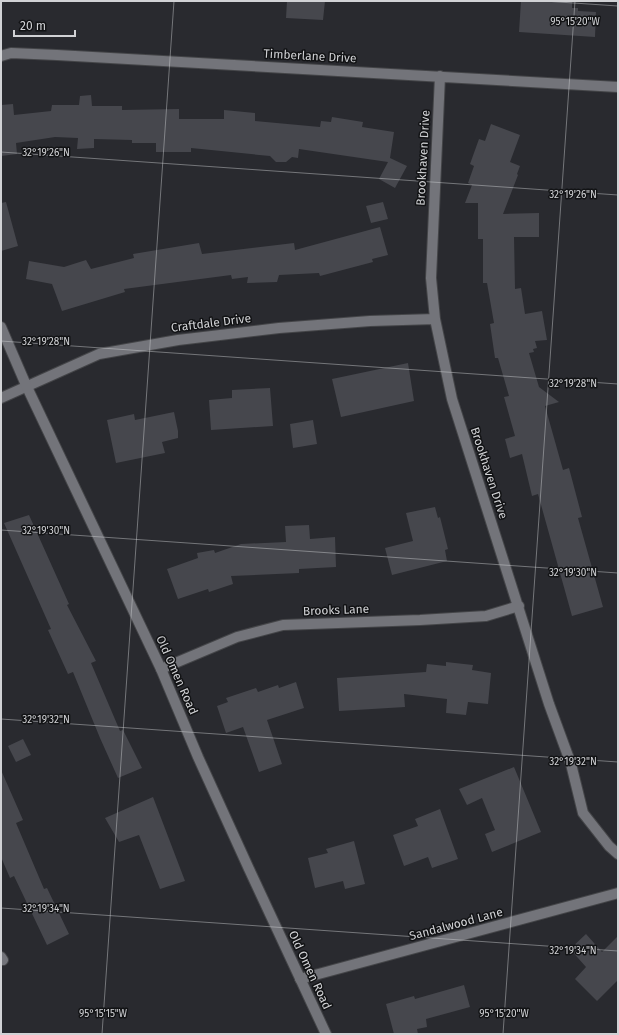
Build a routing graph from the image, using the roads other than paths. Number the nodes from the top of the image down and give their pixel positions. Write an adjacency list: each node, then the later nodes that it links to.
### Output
1 (1, 56): 2 (street, Timberlane Drive)
2 (440, 76): 3 (street, Timberlane Drive); 4 (street, Brookhaven Drive)
3 (618, 87)
4 (435, 319): 6 (street, Craftdale Drive); 8 (street, Brookhaven Drive)
5 (1, 327): 6 (street, Old Omen Road)
6 (26, 385): 7 (street, Craftdale Drive); 9 (street, Old Omen Road)
7 (1, 398)
8 (519, 606): 9 (street, Brooks Lane); 10 (street, Brookhaven Drive)
9 (161, 669): 12 (street, Old Omen Road)
10 (618, 854)
11 (618, 893): 12 (street, Sandalwood Lane)
12 (300, 980): 13 (street, Old Omen Road)
13 (326, 1034)

